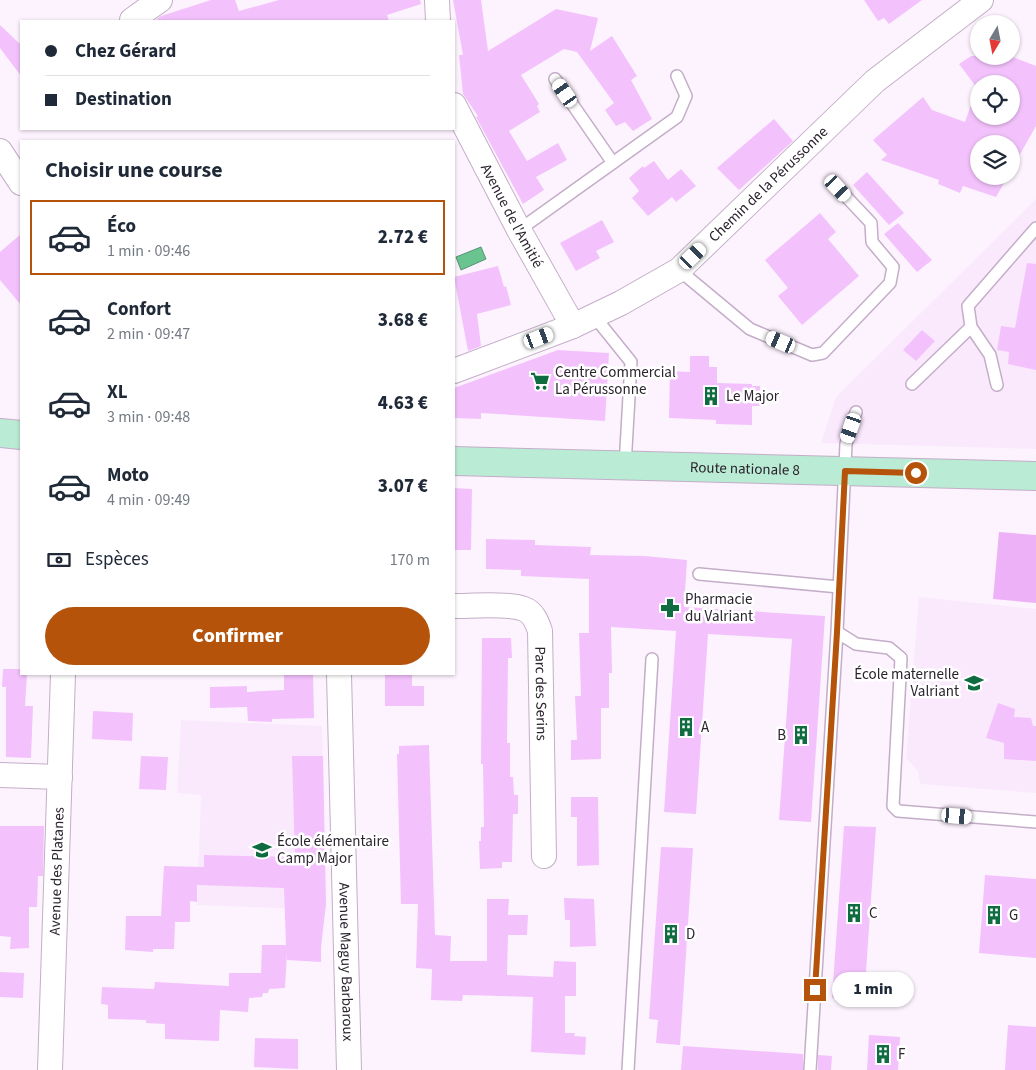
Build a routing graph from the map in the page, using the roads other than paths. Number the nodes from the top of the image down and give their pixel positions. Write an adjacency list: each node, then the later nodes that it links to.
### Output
1 (160, 0): 4 (street)
2 (437, 0): 5 (street)
3 (981, 0): 15 (street, Chemin de la Pérussonne)
4 (132, 20)
5 (438, 20)
6 (677, 76): 10 (lane)
7 (555, 79): 10 (lane)
8 (455, 107): 14 (street, Avenue de l'Amitié)
9 (0, 151): 11 (street)
10 (613, 163): 14 (lane)
11 (20, 182)
12 (838, 188): 15 (lane)
13 (1036, 228): 17 (lane)
14 (519, 230): 16 (street, Avenue de l'Amitié)
15 (679, 270): 16 (street, Chemin de la Pérussonne)
16 (584, 321): 18 (street, Chemin de la Pérussonne); 27 (lane)
17 (971, 328): 19 (lane); 20 (lane)
18 (455, 371)
19 (912, 384)
20 (997, 386)
21 (856, 412): 28 (lane)
22 (0, 433): 23 (main road)
23 (20, 436)
24 (0, 450): 25 (main road)
25 (20, 452)
26 (455, 461): 27 (main road, Route nationale 8)
27 (625, 466): 28 (main road, Route nationale 8)
28 (845, 471): 29 (main road, Route nationale 8); 31 (lane)
29 (1036, 476)
30 (699, 574): 31 (lane)
31 (839, 586): 33 (lane)
32 (455, 606): 40 (street, Parc des Serins)
33 (837, 632): 39 (lane); 44 (lane)
34 (652, 659): 43 (lane)
35 (63, 675): 38 (street, Avenue des Platanes)
36 (339, 675): 42 (street, Avenue Maguy Barbaroux)
37 (0, 775): 38 (street)
38 (60, 777): 41 (street, Avenue des Platanes)
39 (1036, 822)
40 (544, 856)
41 (50, 1070)
42 (349, 1070)
43 (628, 1070)
44 (810, 1070)

